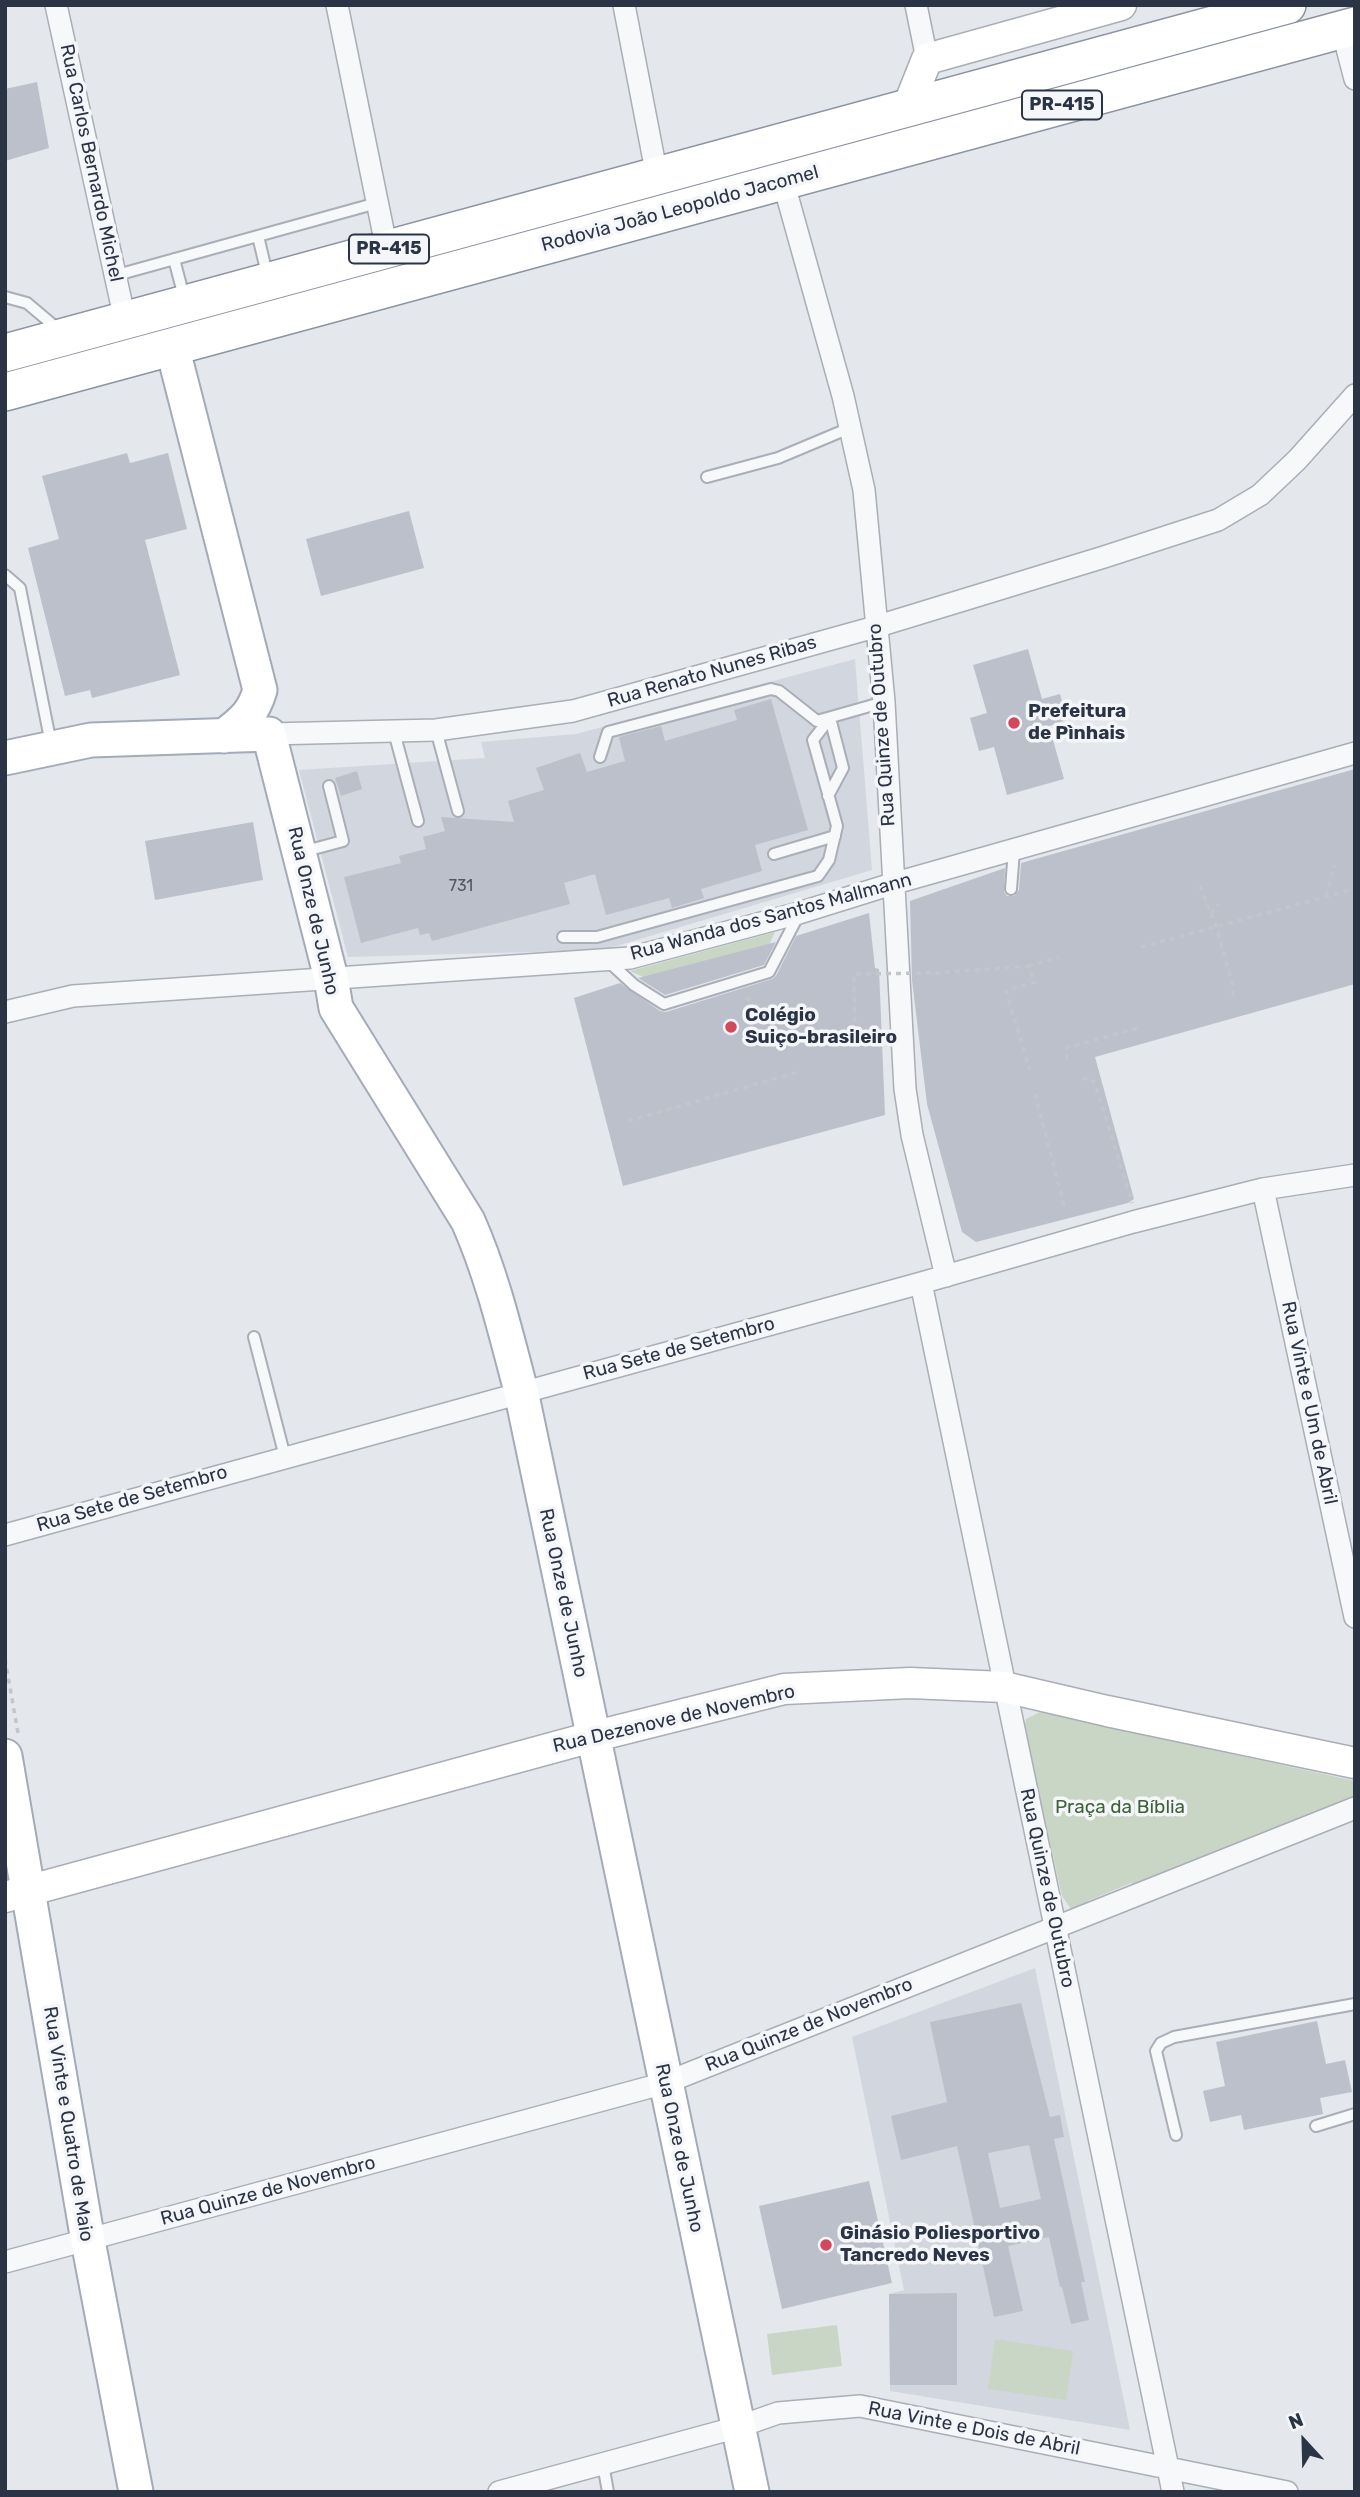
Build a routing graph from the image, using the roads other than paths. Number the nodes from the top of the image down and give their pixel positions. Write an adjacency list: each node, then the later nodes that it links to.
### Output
1 (56, 5): 18 (street, Rua Carlos Bernardo Michel)
2 (337, 5): 14 (street)
3 (624, 5): 12 (street)
4 (916, 5): 8 (street)
5 (1121, 5): 8 (street)
6 (1287, 5): 10 (highway, Rodovia João Leopoldo Jacomel / PR-415)
7 (1348, 28): 9 (street); 13 (highway, Rodovia João Leopoldo Jacomel / PR-415)
8 (927, 59): 10 (street)
9 (1355, 79)
10 (906, 108): 11 (highway, Rodovia João Leopoldo Jacomel / PR-415)
11 (773, 145): 12 (highway, Rodovia João Leopoldo Jacomel / PR-415); 13 (highway)
12 (657, 176): 16 (highway, Rodovia João Leopoldo Jacomel / PR-415)
13 (783, 181): 24 (highway, Rodovia João Leopoldo Jacomel / PR-415); 28 (street, Rua Quinze de Outubro)
14 (377, 203): 15 (lane); 16 (street)
15 (258, 236): 17 (lane); 19 (lane)
16 (387, 250): 19 (highway, Rodovia João Leopoldo Jacomel / PR-415)
17 (174, 259): 18 (lane); 21 (lane)
18 (117, 275): 22 (street, Rua Carlos Bernardo Michel)
19 (269, 282): 21 (highway, Rodovia João Leopoldo Jacomel / PR-415)
20 (5, 297): 23 (lane)
21 (186, 304): 22 (highway, Rodovia João Leopoldo Jacomel / PR-415)
22 (125, 320): 23 (highway, Rodovia João Leopoldo Jacomel / PR-415)
23 (66, 336): 25 (highway, Rodovia João Leopoldo Jacomel / PR-415)
24 (172, 346): 26 (highway, Rodovia João Leopoldo Jacomel / PR-415); 37 (main road)
25 (5, 353)
26 (5, 392)
27 (1355, 395): 31 (street, Rua Renato Nunes Ribas)
28 (852, 428): 29 (lane); 31 (street, Rua Quinze de Outubro)
29 (707, 477)
30 (5, 575): 38 (lane)
31 (875, 626): 32 (street, Rua Quinze de Outubro); 34 (street, Rua Renato Nunes Ribas)
32 (884, 702): 33 (lane); 50 (street, Rua Quinze de Outubro)
33 (830, 718): 40 (lane); 43 (lane); 43 (lane)
34 (436, 730): 35 (street, Rua Renato Nunes Ribas); 44 (lane)
35 (394, 732): 36 (street, Rua Renato Nunes Ribas); 45 (lane)
36 (269, 734): 37 (main road, Rua Renato Nunes Ribas); 48 (main road, Rua Onze de Junho)
37 (224, 736): 38 (main road, Rua Renato Nunes Ribas)
38 (52, 747): 41 (main road, Rua Renato Nunes Ribas)
39 (1355, 753): 47 (street, Rua Wanda dos Santos Mallmann)
40 (600, 757)
41 (5, 758)
42 (329, 786): 48 (lane)
43 (828, 796): 46 (lane)
44 (458, 811)
45 (418, 821)
46 (835, 835): 49 (lane); 53 (lane)
47 (1014, 850): 50 (street, Rua Wanda dos Santos Mallmann); 51 (lane)
48 (300, 852): 55 (main road, Rua Onze de Junho)
49 (774, 854)
50 (892, 884): 52 (street, Rua Wanda dos Santos Mallmann); 59 (street, Rua Quinze de Outubro)
51 (1011, 889)
52 (799, 913): 54 (street, Rua Wanda dos Santos Mallmann); 54 (lane)
53 (563, 937)
54 (606, 959): 55 (street, Rua Wanda dos Santos Mallmann)
55 (331, 978): 56 (street, Rua Wanda dos Santos Mallmann); 62 (main road, Rua Onze de Junho)
56 (5, 1012)
57 (1355, 1175): 58 (street, Rua Sete de Setembro)
58 (1263, 1189): 59 (street, Rua Sete de Setembro); 65 (street, Rua Vinte e Um de Abril)
59 (946, 1276): 60 (street, Rua Sete de Setembro)
60 (921, 1283): 62 (street, Rua Sete de Setembro); 67 (street, Rua Quinze de Outubro)
61 (254, 1337): 63 (lane)
62 (521, 1391): 63 (street, Rua Sete de Setembro); 68 (main road, Rua Onze de Junho)
63 (285, 1457): 64 (street, Rua Sete de Setembro)
64 (5, 1535)
65 (1350, 1569): 66 (street, Rua Vinte e Um de Abril)
66 (1355, 1617)
67 (1004, 1687): 68 (street, Rua Dezenove de Novembro); 70 (street, Rua Dezenove de Novembro); 73 (street, Rua Quinze de Outubro)
68 (592, 1737): 72 (street, Rua Dezenove de Novembro); 75 (main road, Rua Onze de Junho)
69 (5, 1756): 72 (main road, Rua Vinte e Quatro de Maio)
70 (1355, 1763)
71 (1355, 1808): 73 (street, Rua Quinze de Novembro)
72 (17, 1893): 79 (main road, Rua Vinte e Quatro de Maio)
73 (1056, 1927): 75 (street, Rua Quinze de Novembro); 83 (street, Rua Quinze de Outubro)
74 (1355, 2004): 78 (lane)
75 (665, 2083): 79 (street, Rua Quinze de Novembro); 81 (main road, Rua Onze de Junho)
76 (1355, 2114): 77 (lane)
77 (1316, 2126)
78 (1176, 2135)
79 (88, 2241): 80 (street, Rua Quinze de Novembro); 84 (main road, Rua Vinte e Quatro de Maio)
80 (5, 2262)
81 (738, 2427): 82 (street, Rua Vinte e Dois de Abril); 83 (street, Rua Vinte e Dois de Abril); 87 (main road, Rua Onze de Junho)
82 (603, 2464): 85 (street, Rua Vinte e Dois de Abril); 86 (lane)
83 (1168, 2466): 88 (street, Rua Quinze de Outubro); 89 (street, Rua Vinte e Dois de Abril)
84 (136, 2492)
85 (499, 2492)
86 (608, 2492)
87 (752, 2492)
88 (1173, 2492)
89 (1287, 2492)

